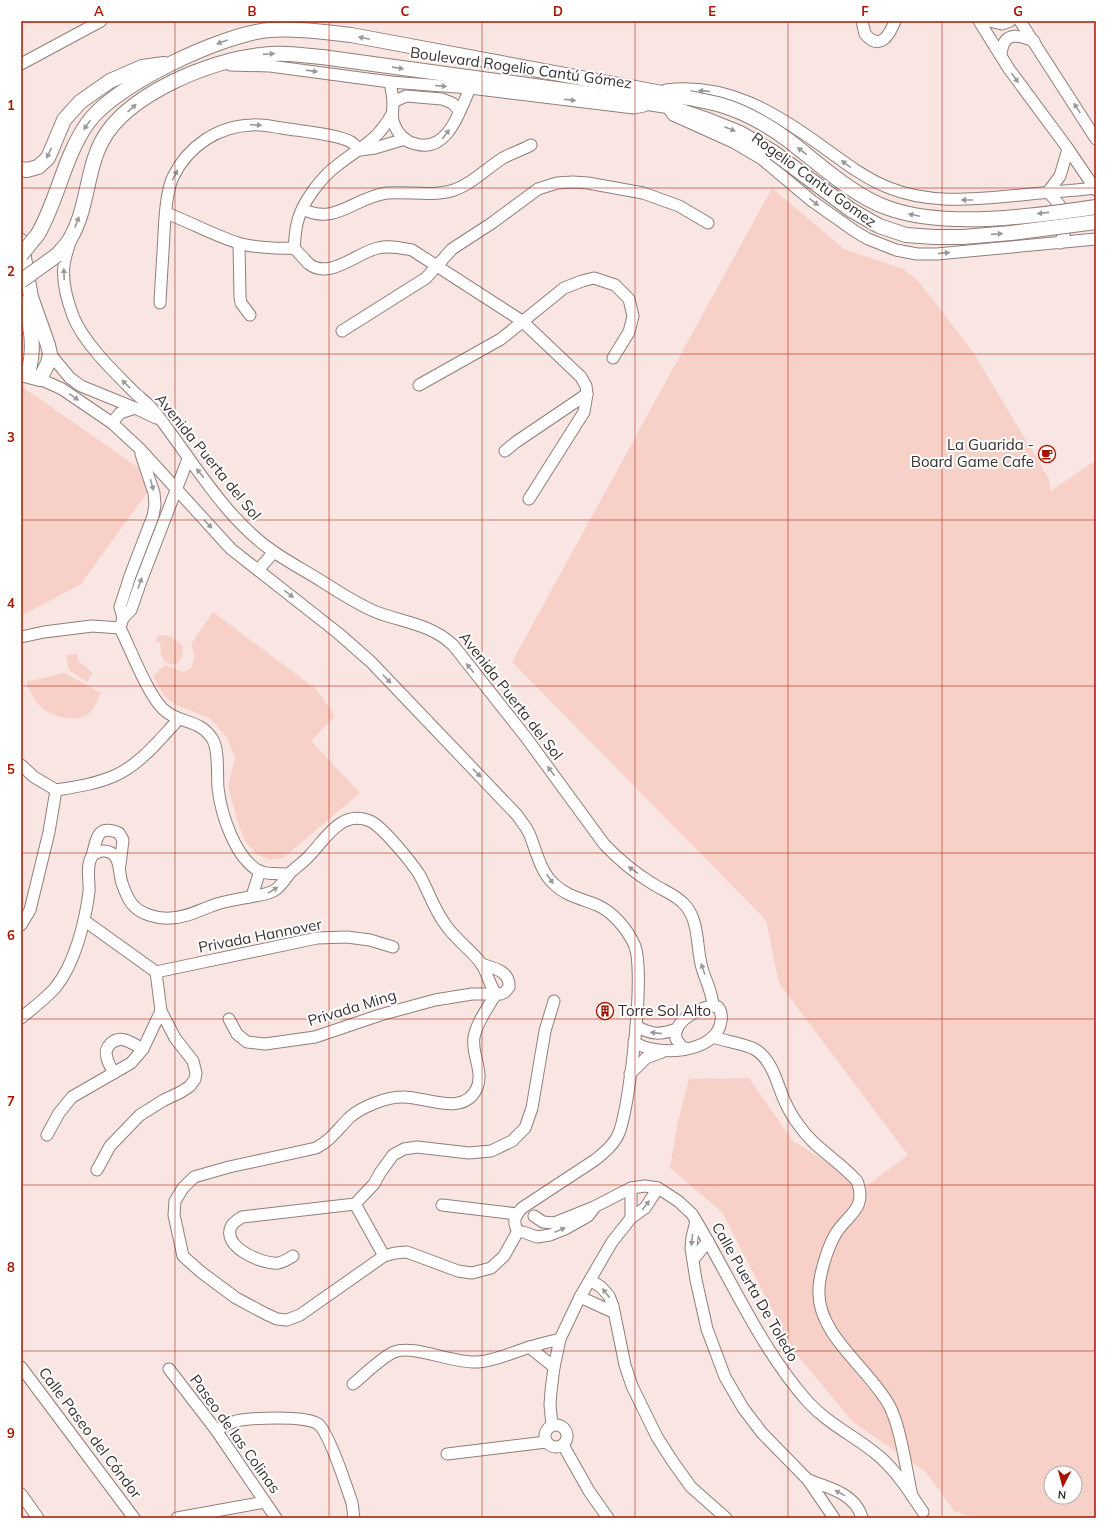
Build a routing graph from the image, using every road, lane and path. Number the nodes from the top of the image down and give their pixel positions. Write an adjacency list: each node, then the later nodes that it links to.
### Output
1 (101, 21): 11 (street)
2 (862, 21): 3 (street)
3 (895, 21)
4 (979, 21): 9 (street)
5 (989, 21): 6 (street)
6 (1010, 21)
7 (1020, 21): 8 (street)
8 (1034, 41): 9 (street); 22 (street, one-way to 8)
9 (1001, 56): 24 (street, one-way to 24)
10 (174, 62): 15 (main road, Boulevard Rogelio Cantú Gómez, one-way to 10); 26 (main road, one-way to 26); 40 (main road, Boulevard Rogelio Cantú Gómez, one-way to 40, bridge)
11 (21, 64)
12 (217, 64): 13 (street, one-way to 13); 17 (main road, Boulevard Rogelio Cantú Gómez, one-way to 17); 34 (main road, Boulevard Rogelio Cantú Gómez, one-way to 12)
13 (390, 82): 14 (street, one-way to 14); 16 (street)
14 (470, 88): 17 (street, one-way to 17); 19 (street)
15 (660, 93): 28 (street, Rogelio Cantu Gomez, one-way to 15); 29 (main road, Boulevard Rogelio Cantú Gómez, one-way to 15, bridge)
16 (393, 102): 19 (street); 20 (street)
17 (647, 103): 18 (main road, Boulevard Rogelio Cantú Gómez)
18 (667, 106): 32 (main road, Boulevard Rogelio Cantú Gómez, one-way to 32, bridge); 37 (street, Rogelio Cantu Gomez, one-way to 37)
19 (460, 112): 21 (street, one-way to 19)
20 (392, 114): 21 (street); 25 (street)
21 (405, 139): 25 (street)
22 (1096, 139)
23 (531, 145): 30 (street)
24 (1068, 149): 27 (street); 28 (street)
25 (360, 150): 30 (street); 31 (street, one-way to 25)
26 (21, 169)
27 (1096, 188): 28 (street, Rogelio Cantu Gomez)
28 (1048, 192): 37 (street)
29 (1096, 207)
30 (303, 209): 39 (street)
31 (166, 213): 38 (street); 44 (street)
32 (1096, 222)
33 (708, 223): 41 (street)
34 (70, 239): 42 (main road, Boulevard Rogelio Cantú Gómez, bridge); 56 (street, Avenida Puerta del Sol, one-way to 34)
35 (1096, 239): 37 (street, Rogelio Cantu Gomez)
36 (21, 241): 50 (main road)
37 (1060, 243)
38 (239, 244): 39 (street); 45 (street)
39 (294, 248): 41 (street)
40 (21, 255)
41 (436, 266): 46 (street); 48 (street)
42 (21, 281)
43 (21, 287): 47 (main road)
44 (160, 303)
45 (250, 315)
46 (522, 321): 51 (street); 53 (street); 54 (street)
47 (29, 322): 49 (main road); 52 (main road)
48 (342, 331)
49 (21, 338)
50 (50, 354): 52 (main road); 55 (street)
51 (613, 358)
52 (29, 376): 57 (street, one-way to 57)
53 (419, 385)
54 (587, 394): 59 (street); 62 (street)
55 (135, 408): 56 (street); 57 (street)
56 (160, 420): 60 (street, Avenida Puerta del Sol)
57 (112, 422): 58 (street)
58 (139, 448): 61 (street); 67 (street, one-way to 67)
59 (505, 451)
60 (188, 459): 61 (street); 65 (street, Avenida Puerta del Sol, one-way to 60)
61 (176, 490): 63 (street); 64 (street)
62 (529, 499)
63 (194, 509): 64 (street); 66 (street, one-way to 66)
64 (166, 517): 67 (street, one-way to 64)
65 (274, 552): 66 (street); 84 (street, Avenida Puerta del Sol, one-way to 65)
66 (258, 570): 88 (street, one-way to 88)
67 (122, 623): 68 (street); 69 (street)
68 (21, 637)
69 (179, 719): 71 (street); 74 (street)
70 (21, 765): 71 (street)
71 (56, 790): 78 (street)
72 (92, 856): 73 (street); 73 (street); 77 (street)
73 (120, 865): 76 (street)
74 (260, 871): 75 (street); 76 (street)
75 (289, 874): 76 (street, one-way to 75); 80 (street)
76 (252, 896)
77 (84, 921): 81 (street); 86 (street)
78 (21, 925)
79 (393, 947): 81 (street, Privada Hannover)
80 (481, 964): 82 (street); 82 (street)
81 (156, 972): 85 (street)
82 (496, 994): 87 (street, Privada Ming); 112 (street)
83 (554, 1001): 102 (street)
84 (714, 1006): 89 (street); 90 (street)
85 (161, 1012): 93 (street); 98 (street)
86 (21, 1018)
87 (229, 1019)
88 (636, 1026): 89 (street, one-way to 88); 91 (street)
89 (677, 1029): 92 (street)
90 (713, 1037): 92 (street); 130 (street)
91 (634, 1042): 94 (street); 96 (street)
92 (686, 1048): 94 (street)
93 (143, 1049): 95 (street); 95 (street)
94 (663, 1052): 96 (street)
95 (114, 1073): 97 (street)
96 (630, 1074): 101 (street)
97 (47, 1135)
98 (97, 1170)
99 (631, 1188): 100 (street); 104 (street); 107 (street)
100 (658, 1188): 107 (street, one-way to 100); 108 (street, Calle Puerta De Toledo)
101 (540, 1197): 105 (street); 106 (street)
102 (355, 1204): 111 (street); 112 (street)
103 (442, 1205): 105 (street)
104 (594, 1207): 106 (street); 109 (street, one-way to 104)
105 (517, 1214): 109 (street)
106 (534, 1216): 109 (street)
107 (631, 1218): 114 (street)
108 (696, 1221): 110 (street, Calle Puerta De Toledo); 113 (street, one-way to 113)
109 (521, 1231): 112 (street)
110 (708, 1241): 113 (street); 130 (street, Calle Puerta De Toledo)
111 (293, 1256)
112 (384, 1256)
113 (693, 1260): 128 (street)
114 (590, 1280): 115 (street); 116 (street, one-way to 114)
115 (580, 1297): 116 (street); 117 (street)
116 (613, 1312): 139 (street)
117 (560, 1339): 118 (street); 120 (street)
118 (529, 1347): 120 (street); 122 (street)
119 (21, 1367): 134 (street, Calle Paseo del Cóndor)
120 (554, 1367): 123 (street)
121 (169, 1369): 124 (street, Paseo de las Colinas)
122 (353, 1384)
123 (552, 1426): 125 (street); 126 (street)
124 (216, 1430): 131 (street, Paseo de las Colinas); 137 (street)
125 (546, 1442): 126 (street); 127 (street)
126 (563, 1445): 138 (street)
127 (447, 1454)
128 (808, 1480): 140 (street); 141 (street, one-way to 128)
129 (21, 1494): 133 (street)
130 (912, 1496): 132 (street, Calle Puerta De Toledo)
131 (265, 1502): 135 (street); 136 (street, Paseo de las Colinas)
132 (923, 1512)
133 (38, 1518)
134 (134, 1518)
135 (177, 1518)
136 (276, 1518)
137 (354, 1518)
138 (608, 1518)
139 (726, 1518)
140 (834, 1518)
141 (862, 1518)

